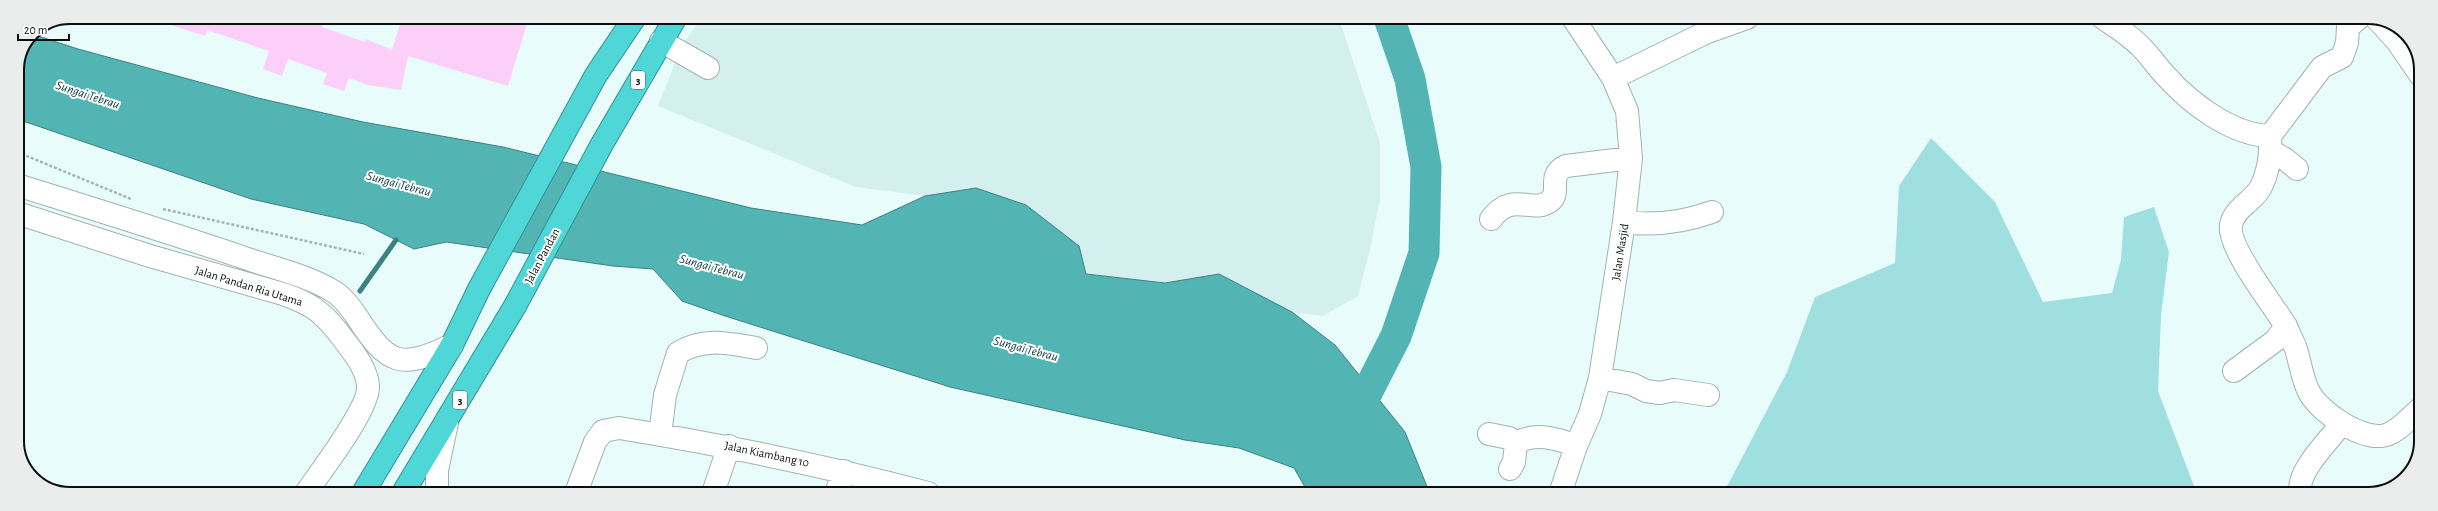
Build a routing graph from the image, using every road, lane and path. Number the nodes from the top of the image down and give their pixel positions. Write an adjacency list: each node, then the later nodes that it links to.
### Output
1 (630, 24): 27 (highway)
2 (672, 24): 8 (highway, Jalan Pandan / 3)
3 (1577, 24): 11 (street, Jalan Masjid)
4 (1730, 24): 11 (street)
5 (2111, 24): 12 (street)
6 (2352, 24): 12 (street)
7 (2385, 28): 9 (street)
8 (661, 41): 10 (street); 33 (highway, Jalan Pandan / 3)
9 (2414, 65)
10 (708, 68)
11 (1613, 78): 14 (street, Jalan Masjid)
12 (2270, 144): 15 (street); 26 (street)
13 (24, 155): 17 (path)
14 (1631, 158): 21 (street); 22 (street, Jalan Masjid)
15 (2296, 169)
16 (24, 187): 24 (street, Jalan Pandan Ria Utama)
17 (133, 200)
18 (155, 207): 23 (path)
19 (1712, 212): 22 (street)
20 (24, 215): 25 (street, Jalan Pandan Ria Utama)
21 (1491, 219)
22 (1624, 222): 30 (street, Jalan Masjid)
23 (364, 254)
24 (240, 257): 25 (street); 27 (street, Jalan Pandan Ria Utama)
25 (232, 280): 42 (street, Jalan Pandan Ria Utama)
26 (2286, 326): 29 (street); 34 (street)
27 (452, 345): 43 (highway)
28 (756, 348): 36 (street)
29 (2234, 371)
30 (1600, 378): 31 (street); 39 (street, Jalan Masjid)
31 (1708, 395)
32 (2414, 414): 34 (street)
33 (447, 423): 44 (highway, Jalan Pandan / 3); 45 (street)
34 (2342, 423): 51 (street)
35 (1489, 434): 37 (street)
36 (660, 435): 38 (street, Jalan Kiambang 10); 46 (street, Jalan Kiambang 10)
37 (1516, 443): 39 (street); 40 (street)
38 (729, 446): 41 (street, Jalan Kiambang 10); 47 (street)
39 (1576, 446): 50 (street, Jalan Masjid)
40 (1510, 469)
41 (844, 471): 48 (street); 49 (street, Jalan Kiambang 10)
42 (310, 487)
43 (367, 487)
44 (407, 487)
45 (437, 487)
46 (578, 487)
47 (715, 487)
48 (838, 487)
49 (905, 487)
50 (1563, 487)
51 (2298, 487)

